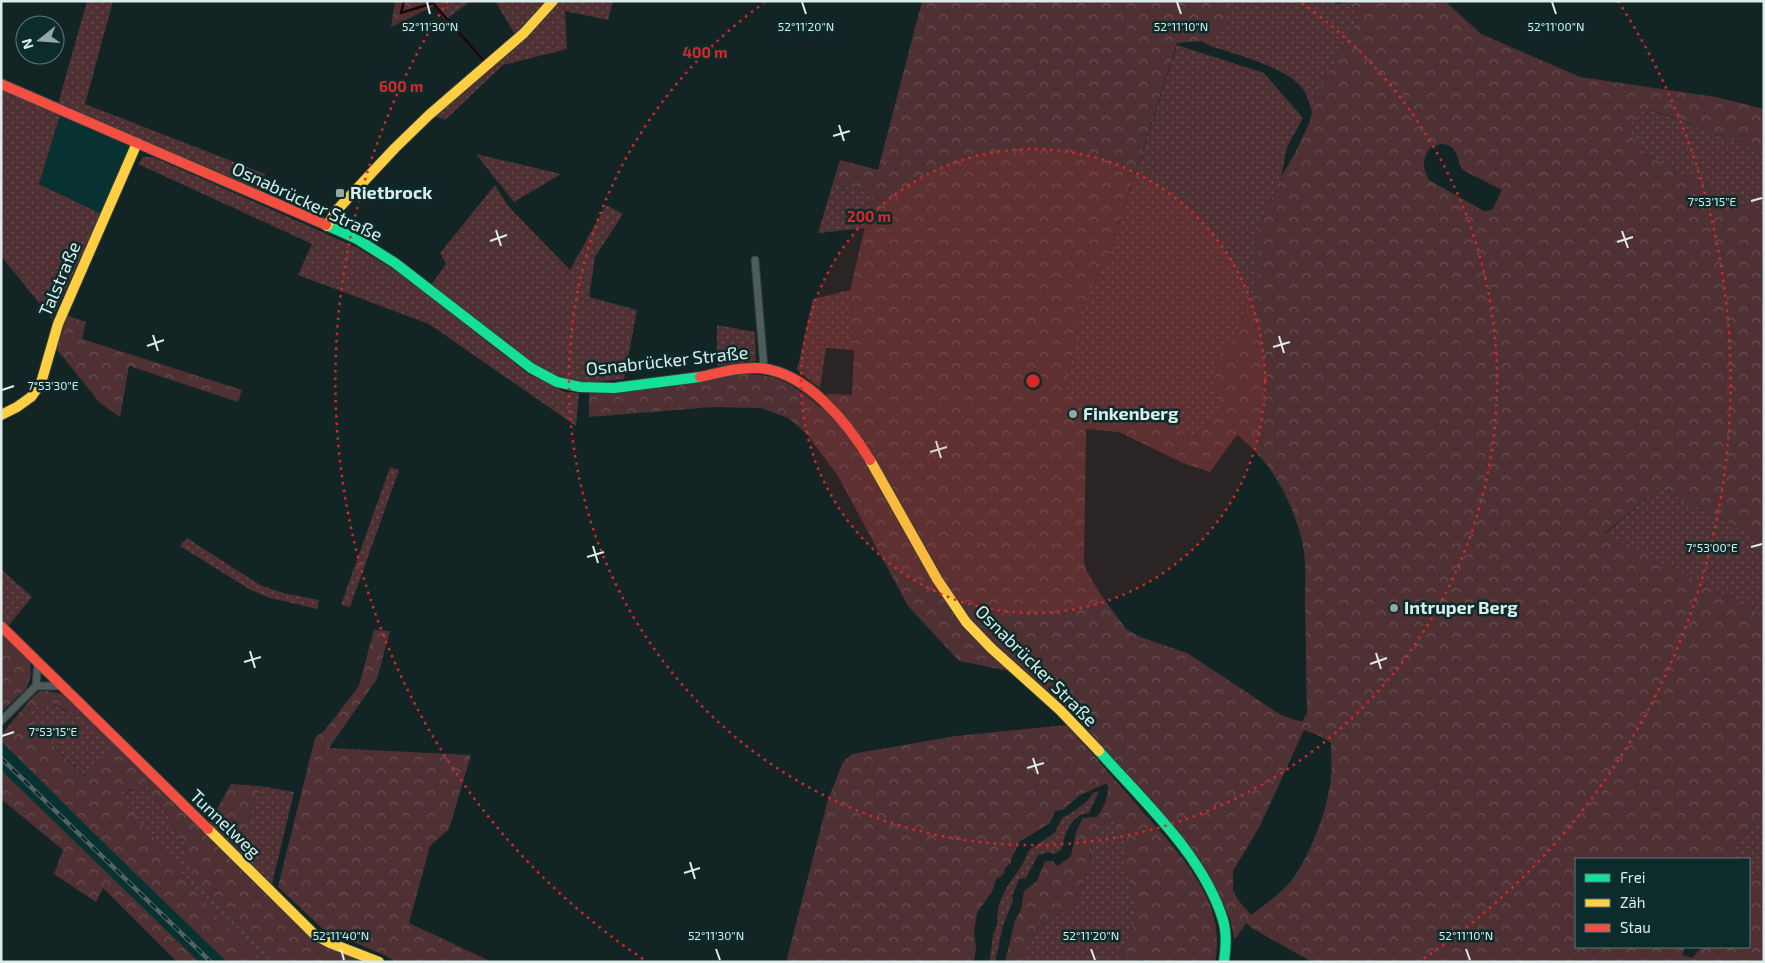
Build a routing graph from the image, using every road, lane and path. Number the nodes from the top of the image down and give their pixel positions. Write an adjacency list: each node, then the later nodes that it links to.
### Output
1 (553, 1): 4 (main road)
2 (1, 84): 3 (main road, Osnabrücker Straße)
3 (137, 142): 4 (main road, Osnabrücker Straße); 7 (main road, Talstraße)
4 (327, 226): 6 (main road, Osnabrücker Straße)
5 (755, 260): 6 (street)
6 (764, 368): 14 (main road, Osnabrücker Straße)
7 (1, 415)
8 (1, 626): 9 (main road)
9 (38, 661): 10 (street); 11 (main road)
10 (36, 686): 11 (street); 12 (street)
11 (63, 686): 13 (main road, Tunnelweg)
12 (3, 719)
13 (379, 962)
14 (1224, 962)

